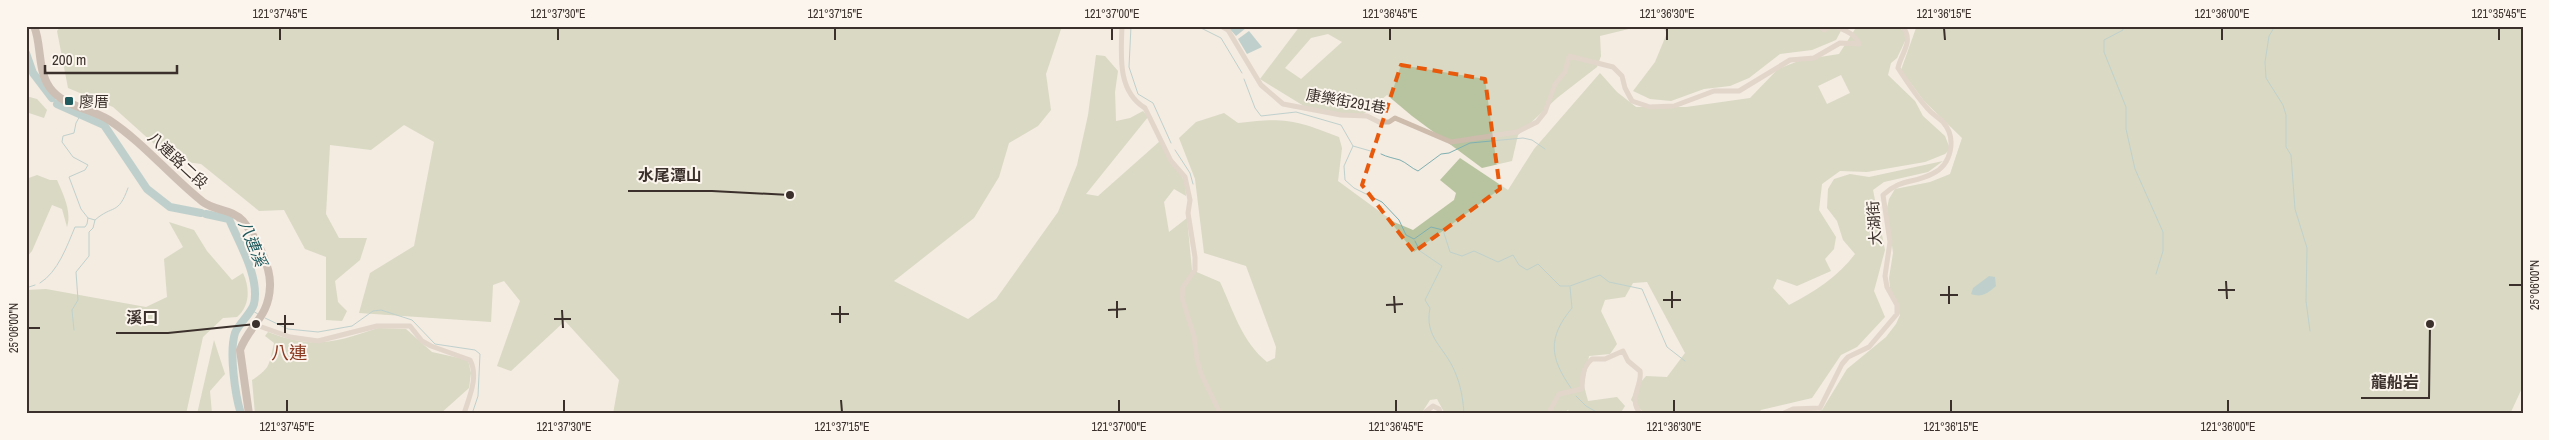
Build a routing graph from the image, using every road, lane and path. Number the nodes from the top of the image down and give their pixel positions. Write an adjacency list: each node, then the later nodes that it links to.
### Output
1 (34, 26): 8 (street, 八連路二段)
2 (1122, 26): 9 (street)
3 (1221, 26): 6 (street, 康樂街291巷)
4 (1820, 26): 5 (street)
5 (1831, 26)
6 (1835, 26)
7 (1902, 26): 16 (street, 大湖街)
8 (256, 325): 10 (street, 八連路二段); 11 (street)
9 (1220, 413)
10 (249, 414)
11 (464, 414)
12 (1423, 414): 13 (street)
13 (1441, 414)
14 (1548, 414): 15 (street)
15 (1641, 414)
16 (1782, 414)

